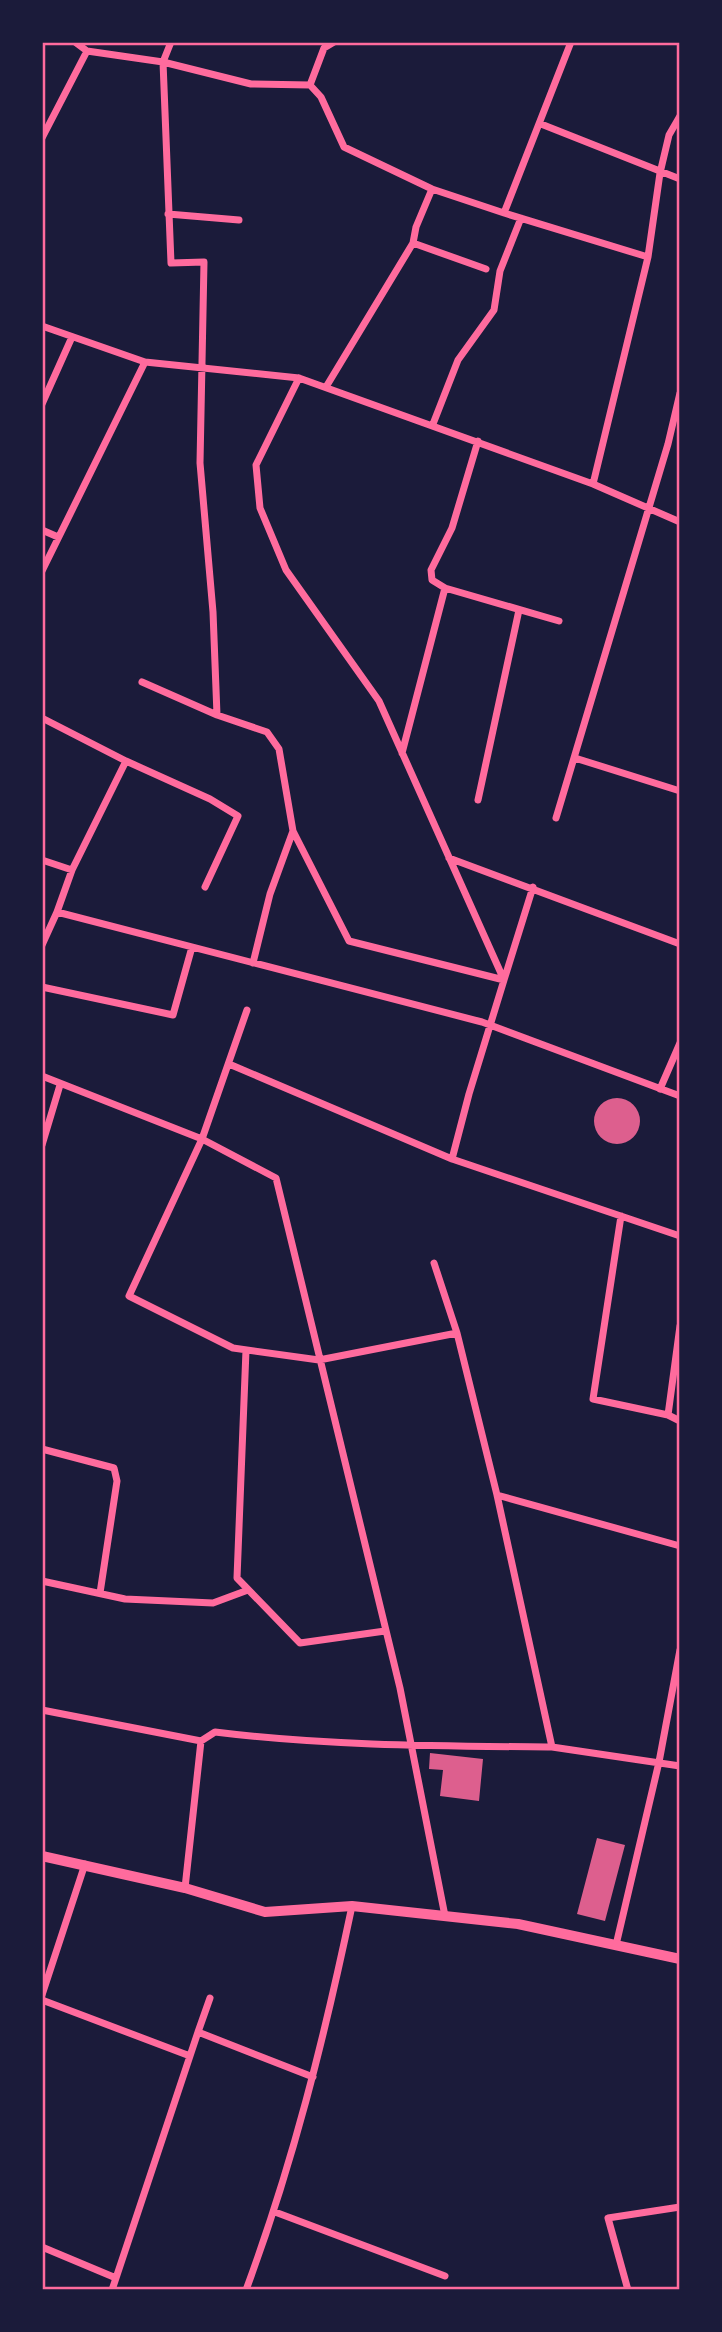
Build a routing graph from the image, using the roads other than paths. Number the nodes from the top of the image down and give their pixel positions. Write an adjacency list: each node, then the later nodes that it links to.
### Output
1 (75, 42): 5 (street)
2 (171, 42): 6 (street)
3 (334, 42): 7 (street)
4 (571, 42): 9 (street)
5 (88, 51): 6 (street); 10 (street)
6 (163, 62): 7 (street); 15 (street)
7 (310, 85): 13 (street)
8 (680, 116): 11 (street)
9 (541, 124): 11 (street); 14 (street)
10 (42, 138)
11 (660, 173): 12 (street); 19 (street)
12 (680, 179)
13 (432, 189): 14 (street); 18 (street)
14 (504, 213): 16 (street)
15 (168, 214): 17 (street); 24 (street)
16 (521, 218): 19 (street); 29 (street)
17 (239, 220)
18 (413, 243): 20 (street); 26 (street)
19 (648, 257): 31 (street)
20 (486, 269)
21 (42, 326): 22 (street)
22 (72, 337): 23 (street); 28 (street)
23 (145, 362): 24 (street); 35 (street)
24 (200, 366): 25 (street); 41 (street)
25 (299, 378): 26 (street); 43 (street)
26 (326, 387): 29 (street)
27 (680, 393): 32 (street)
28 (42, 404)
29 (433, 424): 30 (street)
30 (478, 441): 31 (street); 37 (street)
31 (593, 484): 32 (street)
32 (648, 508): 33 (street); 44 (street)
33 (680, 522)
34 (42, 530): 35 (street)
35 (58, 537): 36 (street)
36 (42, 571)
37 (445, 588): 38 (street); 43 (street)
38 (519, 610): 39 (street); 47 (street)
39 (559, 621)
40 (142, 682): 41 (street)
41 (217, 715): 49 (street)
42 (42, 718): 45 (street)
43 (402, 754): 50 (street)
44 (575, 758): 46 (street); 48 (street)
45 (126, 761): 52 (street); 53 (street)
46 (680, 791)
47 (478, 800)
48 (556, 818)
49 (293, 831): 59 (street); 60 (street)
50 (449, 858): 54 (street); 60 (street)
51 (42, 860): 52 (street)
52 (72, 870): 55 (street)
53 (205, 887)
54 (533, 887): 56 (street); 60 (street)
55 (57, 912): 57 (street); 58 (street)
56 (680, 944)
57 (42, 945)
58 (192, 947): 59 (street); 61 (street)
59 (253, 962): 63 (street)
60 (505, 980): 63 (street)
61 (42, 987)
62 (247, 1010): 65 (street)
63 (491, 1026): 68 (street); 72 (street)
64 (680, 1043): 68 (street)
65 (229, 1064): 70 (street); 72 (street)
66 (42, 1076): 67 (street)
67 (60, 1085): 70 (street); 71 (street)
68 (660, 1088): 69 (street)
69 (680, 1096)
70 (202, 1139): 78 (street); 79 (street)
71 (42, 1145)
72 (453, 1160): 73 (street)
73 (621, 1216): 74 (street); 80 (street)
74 (680, 1236)
75 (434, 1263): 77 (street)
76 (680, 1326): 80 (street)
77 (457, 1333): 79 (street); 83 (street)
78 (246, 1350): 79 (street); 86 (street)
79 (319, 1360): 88 (street)
80 (668, 1415): 81 (street)
81 (680, 1421)
82 (42, 1449): 87 (street)
83 (496, 1495): 84 (street); 93 (street)
84 (680, 1546)
85 (42, 1581): 87 (street)
86 (248, 1590): 87 (street); 88 (street)
87 (100, 1593)
88 (385, 1631): 92 (street)
89 (680, 1650): 94 (street)
90 (42, 1710): 91 (street)
91 (201, 1741): 92 (street); 98 (street)
92 (411, 1746): 93 (street); 100 (street)
93 (552, 1747): 94 (street)
94 (659, 1762): 95 (street); 101 (street)
95 (680, 1766)
96 (42, 1856): 97 (street)
97 (85, 1864): 98 (street); 103 (street)
98 (185, 1888): 99 (street)
99 (352, 1906): 100 (street); 107 (street)
100 (445, 1916): 101 (street)
101 (616, 1945): 102 (street)
102 (680, 1959)
103 (42, 1998): 106 (street)
104 (210, 1998): 105 (street)
105 (198, 2032): 106 (street); 107 (street)
106 (190, 2056): 112 (street)
107 (313, 2077): 109 (street)
108 (680, 2207): 115 (street)
109 (275, 2212): 111 (street); 114 (street)
110 (42, 2247): 112 (street)
111 (446, 2276)
112 (116, 2278): 113 (street)
113 (113, 2290)
114 (246, 2290)
115 (628, 2290)

